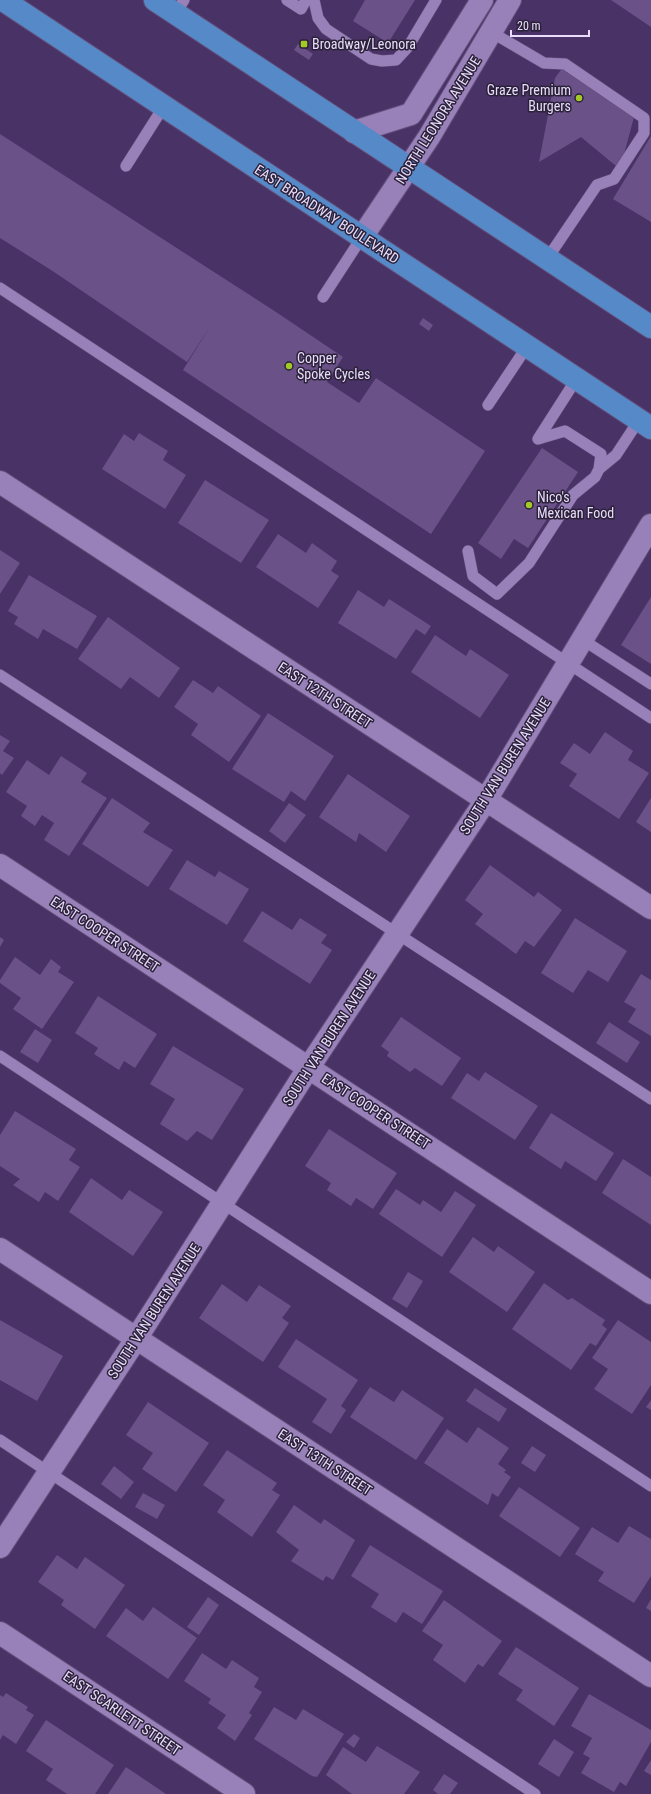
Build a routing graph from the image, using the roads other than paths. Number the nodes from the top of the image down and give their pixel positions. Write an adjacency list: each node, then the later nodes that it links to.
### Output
1 (155, 0): 9 (main road)
2 (287, 0): 3 (lane)
3 (306, 0)
4 (314, 0): 5 (lane)
5 (436, 0)
6 (482, 0): 11 (street, NORTH LEONORA AVENUE)
7 (510, 0): 10 (street, NORTH LEONORA AVENUE)
8 (4, 4): 13 (main road, EAST BROADWAY BOULEVARD)
9 (180, 7): 14 (main road)
10 (491, 32): 12 (street, NORTH LEONORA AVENUE); 18 (lane)
11 (450, 52): 12 (street); 14 (street, NORTH LEONORA AVENUE)
12 (472, 65): 16 (street, NORTH LEONORA AVENUE)
13 (164, 106): 15 (lane); 17 (main road, EAST BROADWAY BOULEVARD)
14 (354, 132): 16 (main road)
15 (126, 166)
16 (409, 169): 17 (street, NORTH LEONORA AVENUE); 18 (main road)
17 (362, 237): 20 (lane); 22 (main road, EAST BROADWAY BOULEVARD)
18 (547, 259): 21 (main road)
19 (0, 288): 33 (lane)
20 (323, 297)
21 (651, 328)
22 (528, 346): 23 (main road, EAST BROADWAY BOULEVARD); 24 (lane)
23 (576, 378): 25 (main road, EAST BROADWAY BOULEVARD); 26 (lane)
24 (488, 405)
25 (645, 424): 26 (lane)
26 (599, 469): 30 (lane)
27 (0, 482): 37 (street, EAST 12TH STREET)
28 (651, 525): 31 (street, SOUTH VAN BUREN AVENUE)
29 (651, 537): 31 (street)
30 (468, 551)
31 (635, 553): 32 (street, SOUTH VAN BUREN AVENUE)
32 (583, 640): 33 (street, SOUTH VAN BUREN AVENUE); 35 (lane)
33 (568, 664): 36 (lane); 37 (street, SOUTH VAN BUREN AVENUE)
34 (0, 675): 40 (lane)
35 (651, 684)
36 (651, 718)
37 (486, 800): 39 (street, EAST 12TH STREET); 40 (street, SOUTH VAN BUREN AVENUE)
38 (0, 866): 42 (street, EAST COOPER STREET)
39 (651, 908)
40 (397, 934): 42 (street, SOUTH VAN BUREN AVENUE); 43 (lane)
41 (0, 1056): 44 (lane)
42 (309, 1067): 44 (street, SOUTH VAN BUREN AVENUE); 46 (street, EAST COOPER STREET)
43 (651, 1099)
44 (223, 1203): 47 (street, SOUTH VAN BUREN AVENUE); 50 (lane)
45 (0, 1249): 47 (street, EAST 13TH STREET)
46 (651, 1293)
47 (136, 1339): 49 (street, SOUTH VAN BUREN AVENUE); 53 (street, EAST 13TH STREET)
48 (0, 1440): 49 (lane)
49 (49, 1473): 51 (street, SOUTH VAN BUREN AVENUE); 55 (lane)
50 (651, 1486)
51 (0, 1547)
52 (0, 1633): 54 (street, EAST SCARLETT STREET)
53 (651, 1676)
54 (244, 1794)
55 (535, 1794)

